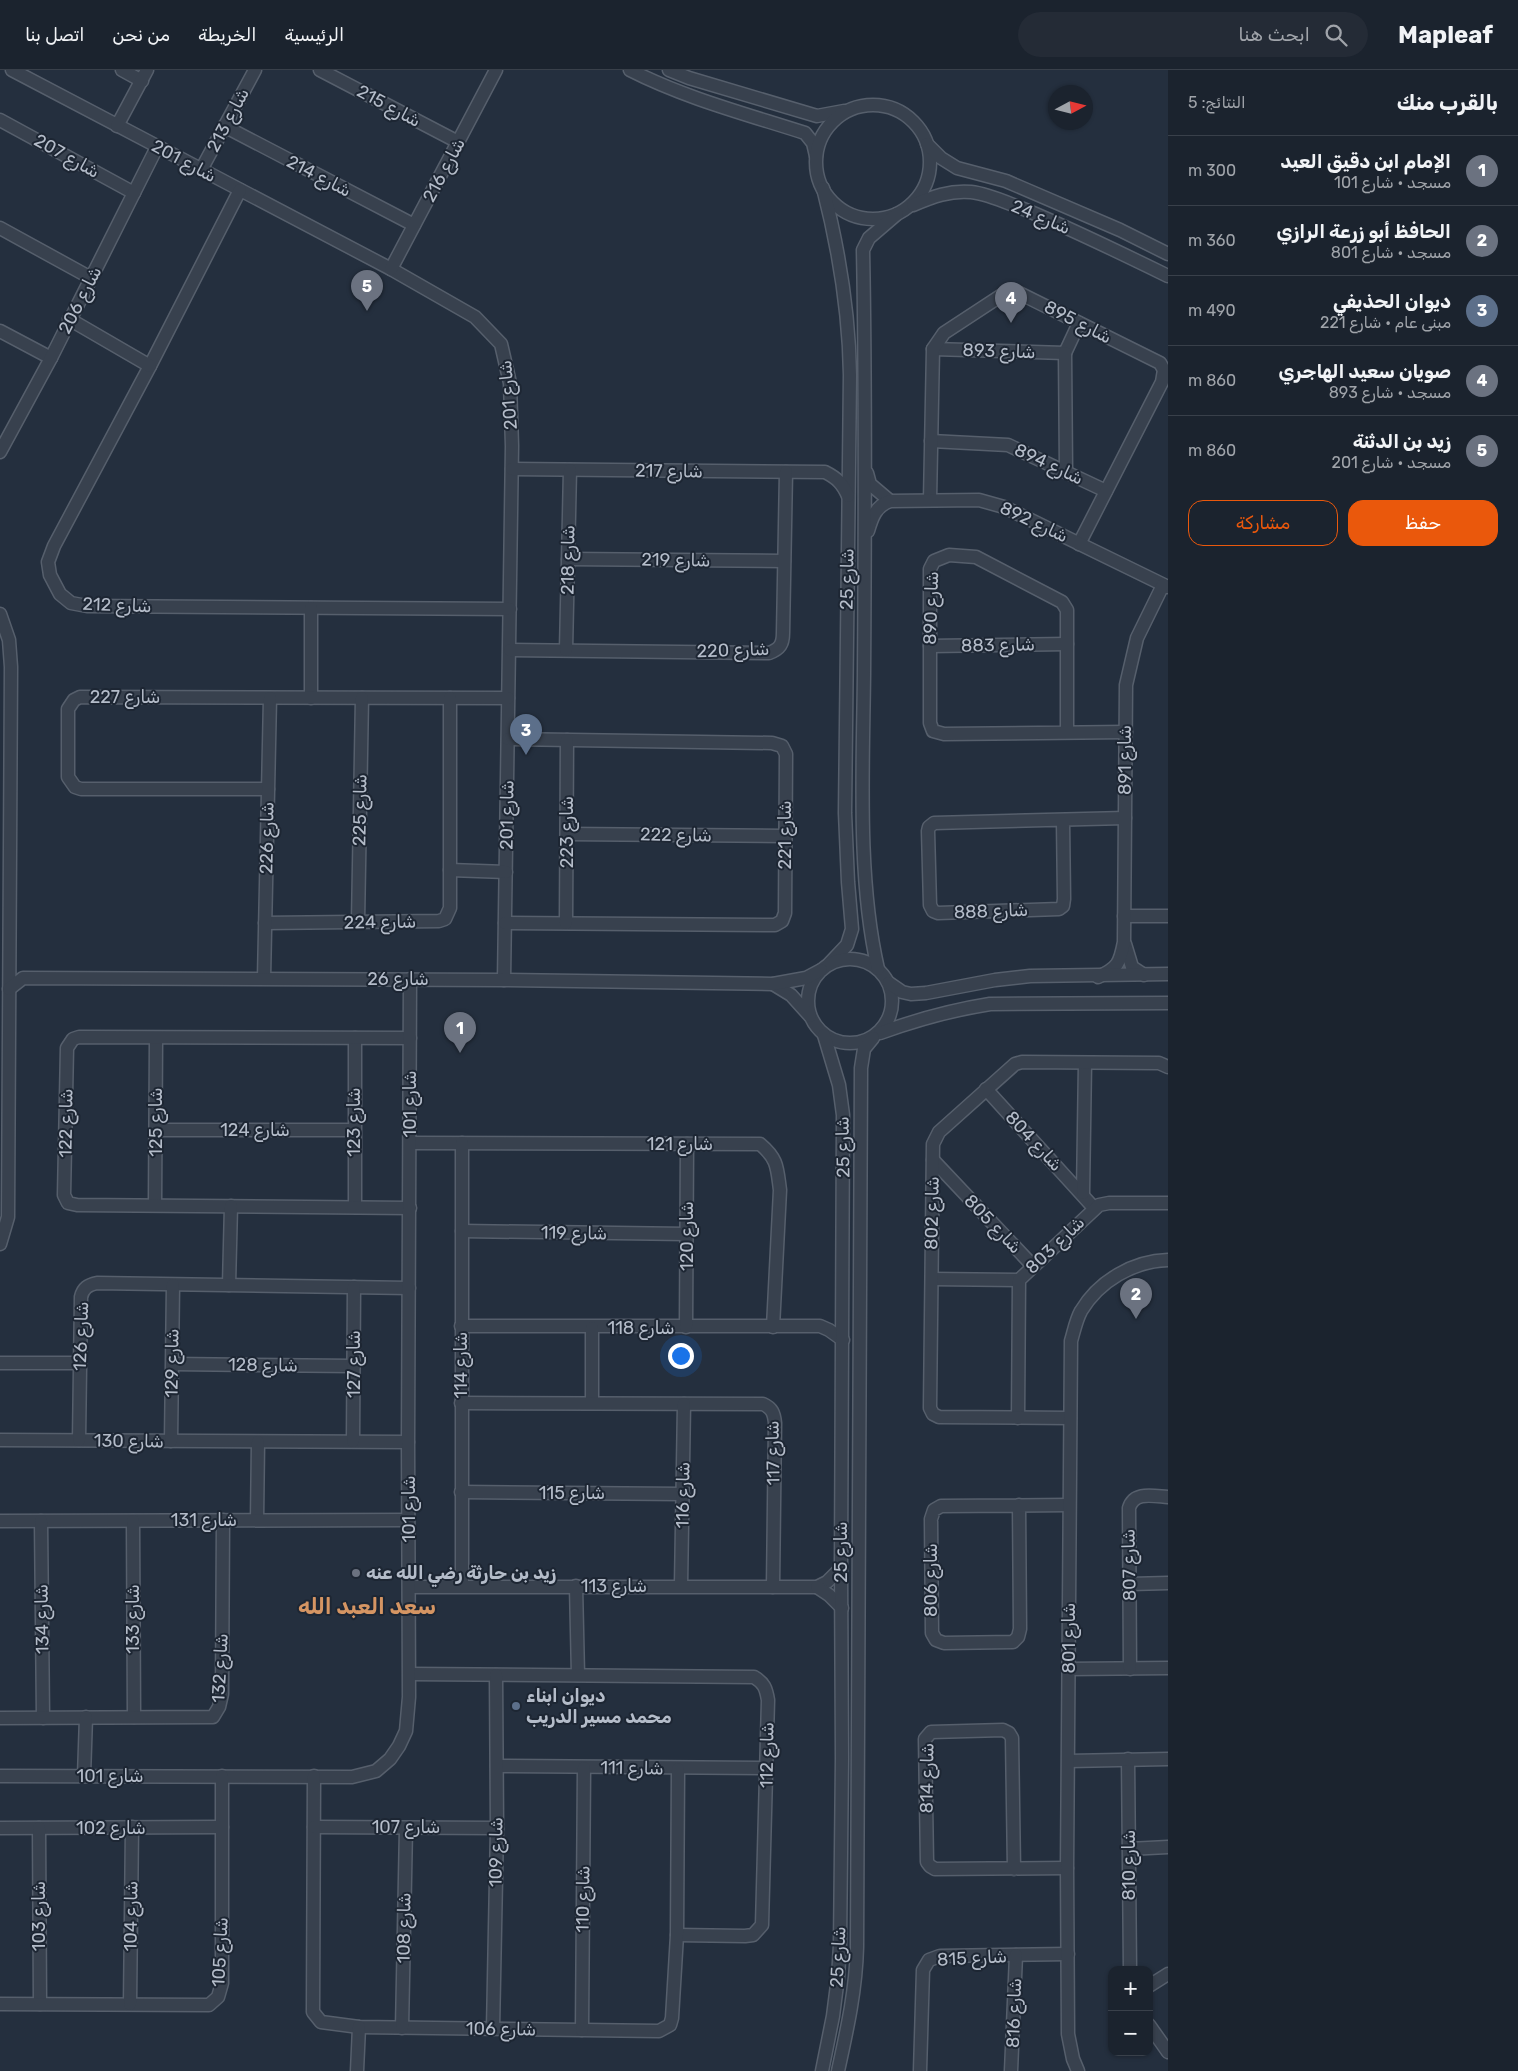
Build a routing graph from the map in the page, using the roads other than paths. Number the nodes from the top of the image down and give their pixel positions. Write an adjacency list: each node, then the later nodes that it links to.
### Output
1 (12, 70): 11 (street, شارع 201)
2 (122, 70): 8 (street)
3 (254, 70): 12 (street, شارع 213)
4 (320, 70): 13 (street, شارع 215)
5 (496, 70): 13 (street, شارع 216)
6 (630, 70): 16 (street)
7 (669, 70): 9 (street)
8 (145, 75): 11 (street)
9 (853, 108): 14 (street); 16 (street)
10 (0, 120): 20 (street, شارع 207)
11 (117, 126): 15 (street, شارع 201)
12 (224, 126): 17 (street, شارع 213); 22 (street, شارع 214)
13 (458, 142): 22 (street, شارع 216)
14 (928, 144): 21 (street); 24 (street, شارع 24)
15 (157, 147): 17 (street, شارع 201); 20 (street, شارع 206)
16 (817, 158): 18 (street)
17 (201, 170): 19 (street, شارع 201)
18 (823, 188): 21 (street); 37 (street, شارع 25)
19 (240, 190): 25 (street, شارع 201); 34 (street, شارع 212)
20 (134, 193): 27 (street, شارع 206)
21 (902, 210): 26 (street, شارع 24); 39 (street, شارع 25)
22 (414, 225): 25 (street, شارع 216)
23 (0, 228): 27 (street)
24 (1168, 254)
25 (391, 269): 40 (street, شارع 201)
26 (1168, 276)
27 (92, 278): 28 (street, شارع 206)
28 (70, 319): 33 (street, شارع 206); 34 (street)
29 (1079, 323): 31 (street, شارع 895); 32 (street); 45 (street, شارع 895)
30 (0, 331): 33 (street)
31 (933, 349): 32 (street, شارع 893); 36 (street)
32 (1065, 353): 42 (street)
33 (51, 358): 35 (street, شارع 206)
34 (150, 366): 54 (street, شارع 212)
35 (4, 435): 38 (street, شارع 206)
36 (931, 441): 42 (street, شارع 894); 47 (street)
37 (848, 450): 44 (street); 46 (street, شارع 25)
38 (0, 452)
39 (864, 462): 48 (street); 49 (street, شارع 25)
40 (512, 469): 41 (street, شارع 217); 55 (street, شارع 201)
41 (570, 470): 43 (street, شارع 217); 51 (street, شارع 218)
42 (1066, 471): 45 (street, شارع 894)
43 (786, 472): 44 (street, شارع 217); 52 (street, شارع 220)
44 (826, 472): 46 (street)
45 (1106, 491): 50 (street, شارع 895)
46 (848, 494): 49 (street); 61 (street, شارع 25)
47 (930, 500): 48 (street, شارع 892); 50 (street, شارع 892)
48 (890, 501): 49 (street)
49 (865, 543): 71 (street, شارع 25)
50 (1079, 544): 53 (street, شارع 892)
51 (568, 558): 52 (street, شارع 219); 60 (street, شارع 218)
52 (784, 561): 60 (street, شارع 220)
53 (1165, 586): 68 (street, شارع 891)
54 (311, 608): 55 (street, شارع 212); 63 (street)
55 (510, 609): 59 (street, شارع 201)
56 (0, 614): 86 (street)
57 (1067, 644): 58 (street, شارع 883); 58 (street, شارع 890); 67 (street, شارع 890)
58 (930, 646): 67 (street, شارع 890)
59 (510, 650): 60 (street, شارع 220); 66 (street, شارع 201)
60 (566, 650)
61 (846, 688): 71 (street); 87 (street, شارع 25)
62 (270, 698): 63 (street, شارع 227); 72 (street, شارع 226); 72 (street, شارع 227)
63 (311, 698): 64 (street, شارع 227)
64 (362, 698): 65 (street, شارع 227); 81 (street, شارع 225)
65 (450, 698): 66 (street, شارع 227); 77 (street, شارع 224)
66 (508, 698): 69 (street, شارع 201)
67 (1068, 732): 68 (street, شارع 890)
68 (1126, 732): 73 (street, شارع 891)
69 (508, 739): 70 (street, شارع 221); 78 (street, شارع 201)
70 (567, 740): 75 (street, شارع 223); 76 (street, شارع 221)
71 (864, 781): 88 (street, شارع 25)
72 (268, 789): 82 (street, شارع 226)
73 (1125, 818): 74 (street, شارع 888); 79 (street, شارع 891)
74 (1063, 820): 74 (street, شارع 888)
75 (567, 834): 76 (street, شارع 222); 84 (street, شارع 223)
76 (785, 836): 84 (street, شارع 221)
77 (450, 870): 78 (street); 81 (street, شارع 224)
78 (506, 872): 83 (street, شارع 201)
79 (1124, 916): 80 (street); 85 (street, شارع 891)
80 (1168, 916)
81 (358, 922): 82 (street, شارع 224)
82 (265, 923): 93 (street, شارع 226)
83 (505, 923): 84 (street, شارع 221); 95 (street, شارع 201)
84 (566, 923)
85 (1124, 942): 90 (street, شارع 891); 91 (street, شارع 891)
86 (5, 967): 92 (street); 98 (street)
87 (825, 967): 88 (street); 97 (street, شارع 26); 101 (street)
88 (878, 969): 96 (street)
89 (1168, 974): 90 (street)
90 (1144, 975): 91 (street)
91 (1098, 976): 96 (street)
92 (23, 978): 93 (street, شارع 26); 98 (street)
93 (264, 978): 94 (street, شارع 26)
94 (410, 979): 95 (street, شارع 26); 106 (street, شارع 101)
95 (504, 980): 97 (street, شارع 26)
96 (889, 983): 103 (street)
97 (773, 984): 101 (street)
98 (9, 989): 100 (street)
99 (1168, 1003): 103 (street)
100 (5, 1006): 125 (street)
101 (811, 1017): 102 (street)
102 (824, 1035): 103 (street); 134 (street, شارع 25)
103 (876, 1035): 184 (street, شارع 25)
104 (156, 1038): 105 (street, شارع 122); 110 (street, شارع 125); 118 (street, شارع 122)
105 (355, 1038): 106 (street, شارع 122); 111 (street, شارع 123)
106 (410, 1038): 112 (street, شارع 101)
107 (1085, 1063): 108 (street, شارع 802); 109 (street, شارع 802); 116 (street, شارع 804)
108 (1168, 1067)
109 (986, 1089): 115 (street, شارع 802); 116 (street, شارع 804)
110 (156, 1130): 111 (street, شارع 124); 118 (street, شارع 125)
111 (354, 1130): 120 (street, شارع 123)
112 (410, 1143): 113 (street, شارع 121); 121 (street, شارع 101)
113 (462, 1143): 114 (street, شارع 121); 123 (street, شارع 114)
114 (688, 1144): 124 (street, شارع 120); 138 (street, شارع 121)
115 (933, 1160): 127 (street, شارع 805); 128 (street, شارع 802)
116 (1083, 1194): 122 (street, شارع 804)
117 (1168, 1203): 122 (street, شارع 803)
118 (156, 1205): 119 (street, شارع 122)
119 (231, 1206): 120 (street, شارع 122); 131 (street)
120 (355, 1207): 121 (street, شارع 122)
121 (410, 1208): 133 (street, شارع 101)
122 (1094, 1208): 127 (street, شارع 803)
123 (462, 1231): 124 (street, شارع 119); 135 (street, شارع 114)
124 (687, 1234): 137 (street, شارع 120)
125 (0, 1244)
126 (1168, 1260): 149 (street, شارع 801)
127 (1033, 1266): 129 (street, شارع 803)
128 (932, 1279): 129 (street, شارع 805); 148 (street, شارع 802)
129 (1019, 1280): 148 (street, شارع 803)
130 (173, 1285): 131 (street, شارع 126); 142 (street, شارع 126); 143 (street, شارع 129)
131 (229, 1285): 132 (street, شارع 126)
132 (354, 1287): 133 (street, شارع 126); 144 (street, شارع 127)
133 (409, 1288): 155 (street, شارع 101)
134 (843, 1305): 136 (street); 140 (street, شارع 25)
135 (461, 1326): 139 (street, شارع 118); 145 (street, شارع 114)
136 (820, 1326): 138 (street, شارع 118); 140 (street)
137 (686, 1327): 138 (street, شارع 118); 139 (street, شارع 118)
138 (773, 1327)
139 (592, 1328): 146 (street)
140 (843, 1340): 167 (street, شارع 25)
141 (0, 1363): 142 (street)
142 (80, 1364): 151 (street, شارع 126)
143 (172, 1364): 144 (street, شارع 128); 152 (street, شارع 129)
144 (354, 1366): 153 (street, شارع 127)
145 (461, 1403): 146 (street, شارع 117); 156 (street, شارع 114)
146 (592, 1403): 147 (street, شارع 117)
147 (684, 1404): 157 (street, شارع 116); 174 (street, شارع 117)
148 (1018, 1418): 149 (street, شارع 802)
149 (1070, 1418): 160 (street, شارع 801)
150 (0, 1440): 151 (street, شارع 130)
151 (79, 1440): 152 (street, شارع 130)
152 (171, 1441): 154 (street, شارع 130)
153 (353, 1441): 154 (street, شارع 130); 155 (street, شارع 130)
154 (258, 1442): 162 (street)
155 (408, 1442): 163 (street, شارع 101)
156 (461, 1492): 157 (street, شارع 115); 170 (street, شارع 114)
157 (683, 1494): 172 (street, شارع 116)
158 (1168, 1496): 169 (street, شارع 807)
159 (1019, 1505): 159 (street, شارع 806); 160 (street, شارع 806)
160 (1069, 1505): 179 (street, شارع 801)
161 (223, 1520): 162 (street, شارع 131); 166 (street, شارع 131); 186 (street, شارع 132)
162 (257, 1520): 163 (street, شارع 131)
163 (408, 1520): 173 (street, شارع 101)
164 (0, 1521): 165 (street, شارع 131)
165 (41, 1521): 166 (street, شارع 131); 188 (street, شارع 134)
166 (133, 1521): 186 (street, شارع 133)
167 (841, 1568): 175 (street); 176 (street, شارع 25)
168 (1168, 1583): 169 (street)
169 (1130, 1584): 178 (street, شارع 807)
170 (462, 1586): 171 (street, شارع 113); 173 (street, شارع 113)
171 (576, 1586): 172 (street, شارع 113); 182 (street)
172 (681, 1586): 174 (street, شارع 113)
173 (410, 1587): 180 (street, شارع 101)
174 (773, 1587): 175 (street, شارع 113)
175 (817, 1587): 176 (street)
176 (842, 1608): 183 (street, شارع 25)
177 (1168, 1668): 178 (street)
178 (1130, 1669): 179 (street)
179 (1068, 1670): 191 (street, شارع 801)
180 (410, 1674): 181 (street, شارع 112); 199 (street, شارع 101)
181 (496, 1675): 182 (street, شارع 112); 192 (street, شارع 109)
182 (578, 1675): 195 (street, شارع 112)
183 (842, 1688): 184 (street); 227 (street, شارع 25)
184 (860, 1690): 228 (street, شارع 25)
185 (86, 1717): 186 (street, شارع 132); 188 (street, شارع 132); 197 (street)
186 (134, 1717)
187 (0, 1718): 188 (street, شارع 132)
188 (43, 1718)
189 (1168, 1759): 190 (street)
190 (1128, 1760): 191 (street); 208 (street, شارع 810)
191 (1069, 1761): 209 (street, شارع 801)
192 (497, 1766): 193 (street, شارع 111); 206 (street, شارع 109)
193 (584, 1768): 194 (street, شارع 111); 223 (street, شارع 110)
194 (678, 1768): 195 (street, شارع 111); 211 (street, شارع 106)
195 (767, 1768): 211 (street, شارع 112)
196 (0, 1776): 197 (street, شارع 101)
197 (84, 1776): 198 (street, شارع 101)
198 (222, 1776): 199 (street, شارع 101); 201 (street, شارع 105)
199 (314, 1776): 202 (street, شارع 106)
200 (132, 1827): 201 (street, شارع 102); 204 (street, شارع 102); 219 (street, شارع 104)
201 (222, 1827): 219 (street, شارع 105)
202 (314, 1827): 205 (street, شارع 107); 220 (street, شارع 106)
203 (0, 1828): 204 (street, شارع 102)
204 (39, 1828): 218 (street, شارع 103)
205 (406, 1828): 206 (street, شارع 107); 221 (street, شارع 108)
206 (497, 1828): 222 (street, شارع 109)
207 (1168, 1848): 208 (street)
208 (1129, 1849): 214 (street, شارع 810)
209 (1067, 1868): 210 (street, شارع 814); 212 (street, شارع 801)
210 (1014, 1869): 210 (street, شارع 814)
211 (677, 1935): 223 (street, شارع 106)
212 (1068, 1954): 213 (street, شارع 815); 231 (street, شارع 801)
213 (1016, 1955): 229 (street, شارع 815); 230 (street, شارع 816)
214 (1130, 1966)
215 (1168, 1974): 216 (street)
216 (1153, 1983)
217 (0, 2004): 218 (street, شارع 105)
218 (40, 2004): 219 (street, شارع 105)
219 (130, 2004)
220 (359, 2027): 221 (street, شارع 106); 226 (street)
221 (402, 2028): 222 (street, شارع 106)
222 (493, 2029): 223 (street, شارع 106)
223 (582, 2030)
224 (1153, 2031): 225 (street)
225 (1168, 2052)
226 (357, 2071)
227 (822, 2071)
228 (838, 2071)
229 (920, 2071)
230 (1012, 2071)
231 (1078, 2071)

